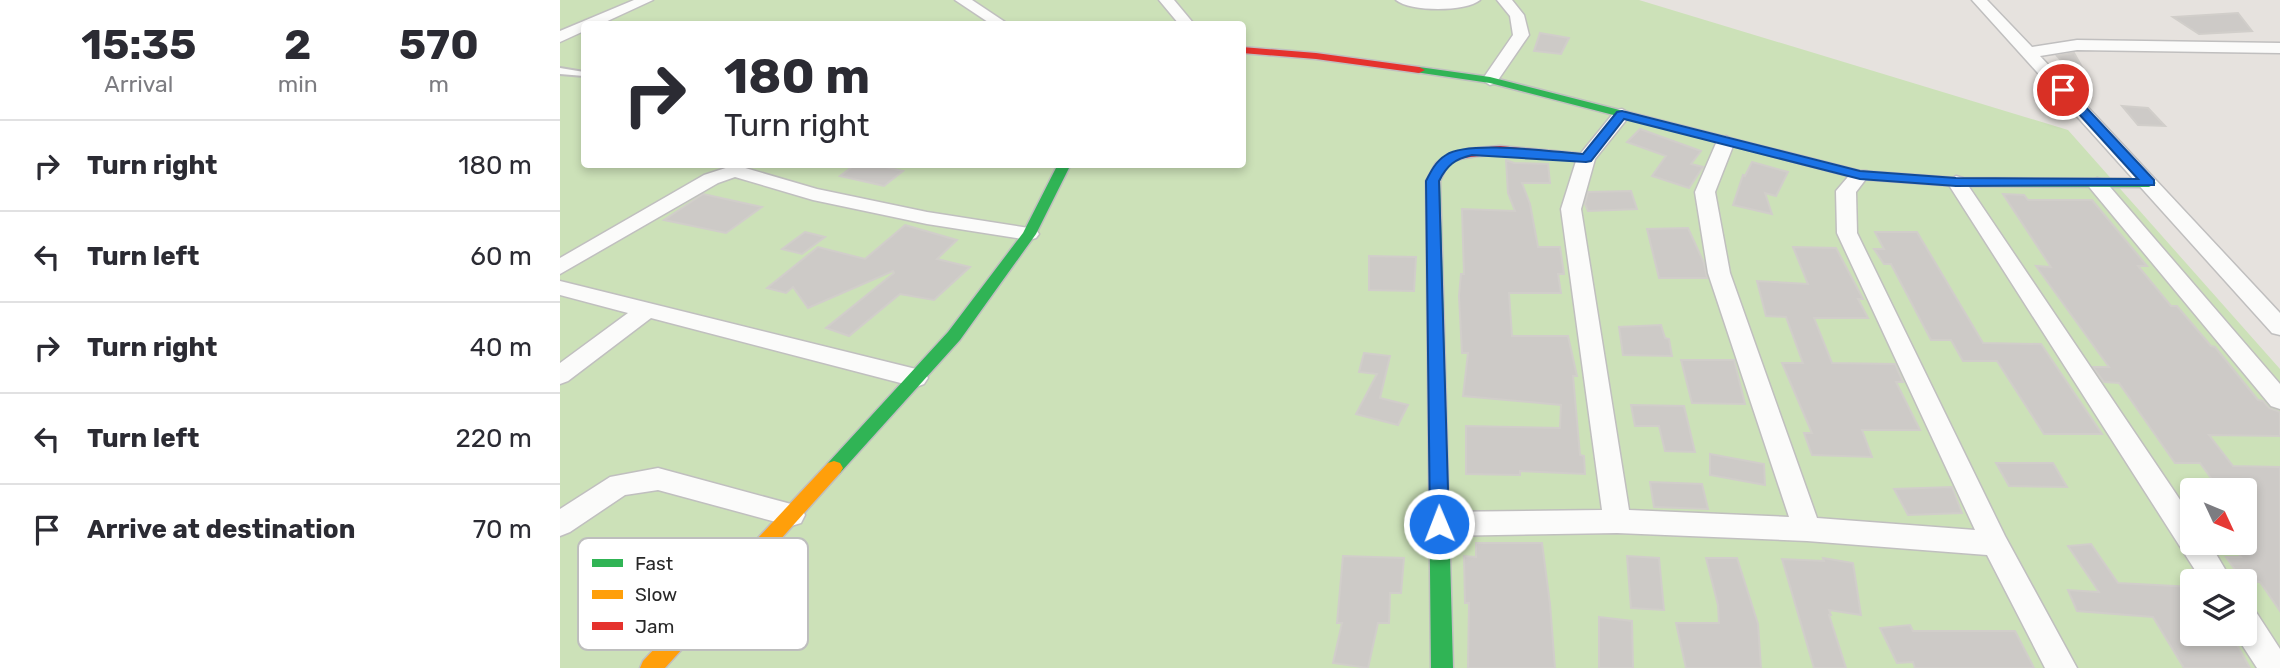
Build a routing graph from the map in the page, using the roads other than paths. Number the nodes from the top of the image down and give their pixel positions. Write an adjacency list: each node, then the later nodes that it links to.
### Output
1 (646, 0): 8 (street)
2 (961, 0): 9 (street)
3 (1166, 0): 10 (street)
4 (1404, 0): 5 (street)
5 (1473, 0)
6 (1504, 0): 20 (street)
7 (1979, 0): 17 (street)
8 (598, 21)
9 (996, 21)
10 (1184, 21)
11 (560, 25): 12 (street)
12 (581, 27)
13 (581, 28): 14 (street)
14 (560, 37)
15 (2280, 48): 17 (street)
16 (1246, 50): 20 (street)
17 (2032, 56): 27 (street)
18 (560, 71): 19 (lane)
19 (581, 74)
20 (1490, 80): 21 (street)
21 (1622, 114): 22 (street); 23 (street)
22 (1726, 141): 25 (street); 42 (street)
23 (1586, 158): 38 (street); 41 (street)
24 (1063, 168): 29 (street)
25 (1860, 175): 26 (street); 44 (street)
26 (1956, 182): 28 (street); 39 (street)
27 (2149, 183): 28 (street); 33 (street)
28 (2097, 184): 36 (street)
29 (1029, 234): 30 (street); 35 (street)
30 (560, 267)
31 (560, 288): 32 (street)
32 (647, 310): 34 (street); 35 (street)
33 (2280, 327)
34 (560, 375)
35 (916, 378): 37 (street)
36 (2280, 400)
37 (792, 515): 40 (street); 43 (street)
38 (1617, 521): 41 (street); 42 (street)
39 (2180, 522)
40 (560, 524)
41 (1439, 524): 48 (street)
42 (1807, 529): 44 (street)
43 (771, 538)
44 (1994, 544): 49 (street)
45 (2257, 640): 50 (street)
46 (667, 650): 47 (street)
47 (650, 668)
48 (1442, 668)
49 (2061, 668)
50 (2275, 668)

